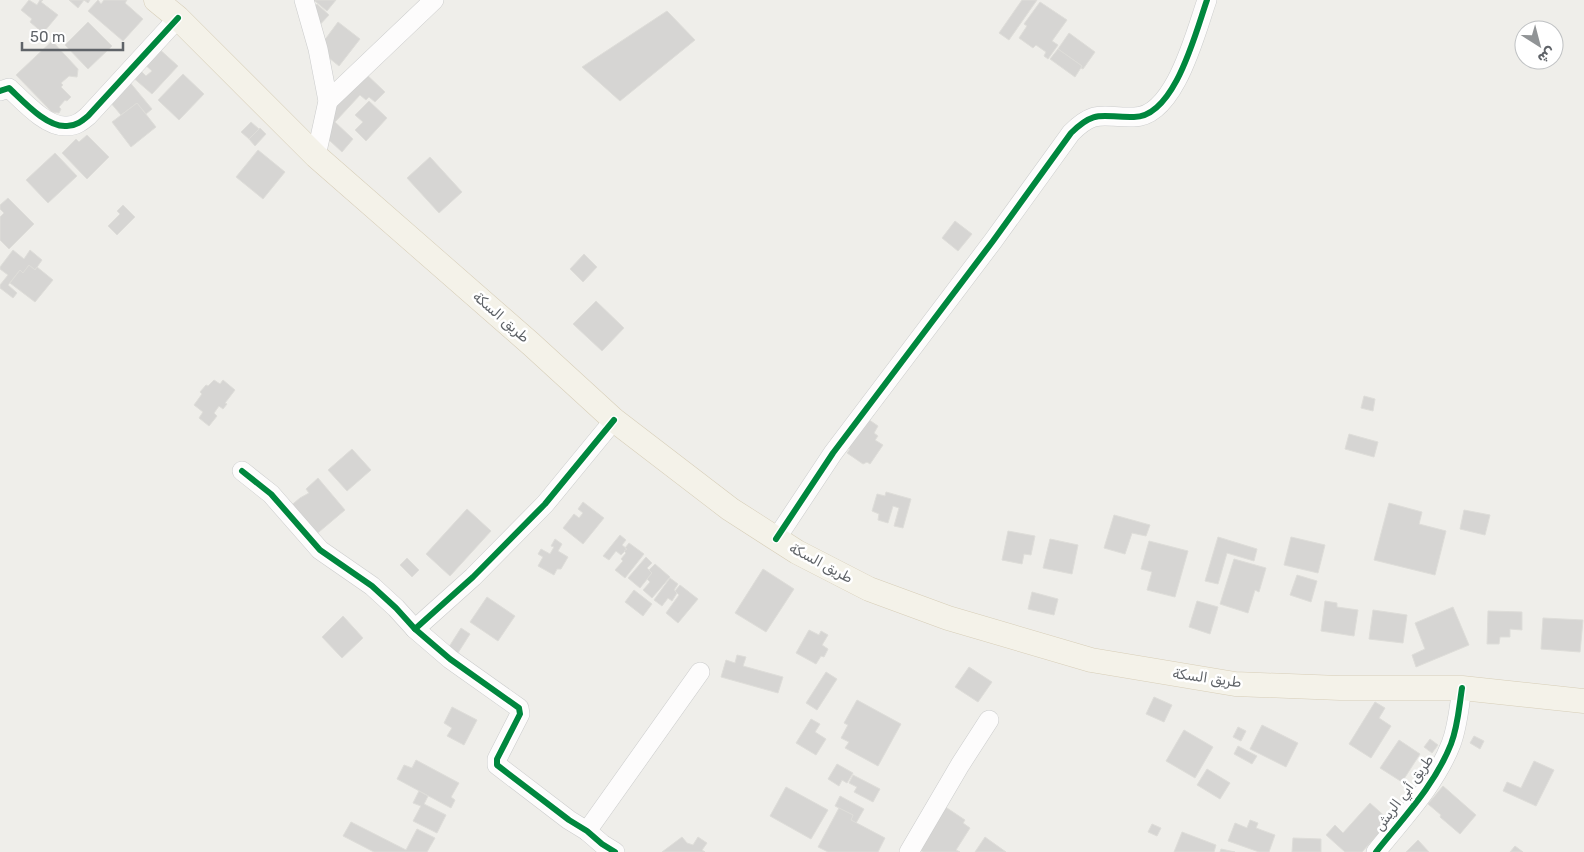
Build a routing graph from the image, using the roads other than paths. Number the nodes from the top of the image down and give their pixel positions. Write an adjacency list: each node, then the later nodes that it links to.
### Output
1 (156, 0): 5 (main road, طريق السكة)
2 (304, 0): 7 (street)
3 (434, 0): 7 (street)
4 (1207, 0): 11 (street)
5 (178, 18): 6 (street); 8 (main road, طريق السكة)
6 (0, 90)
7 (328, 101): 8 (street)
8 (316, 156): 9 (main road, طريق السكة)
9 (614, 420): 11 (main road, طريق السكة); 12 (street)
10 (242, 471): 12 (street)
11 (776, 539): 14 (main road, طريق السكة)
12 (415, 629): 17 (street)
13 (700, 672): 17 (street)
14 (1462, 688): 15 (main road, طريق السكة); 20 (street, طريق أبي الريش)
15 (1584, 701)
16 (989, 720): 19 (street)
17 (587, 831): 18 (street)
18 (616, 852)
19 (909, 852)
20 (1376, 852)

